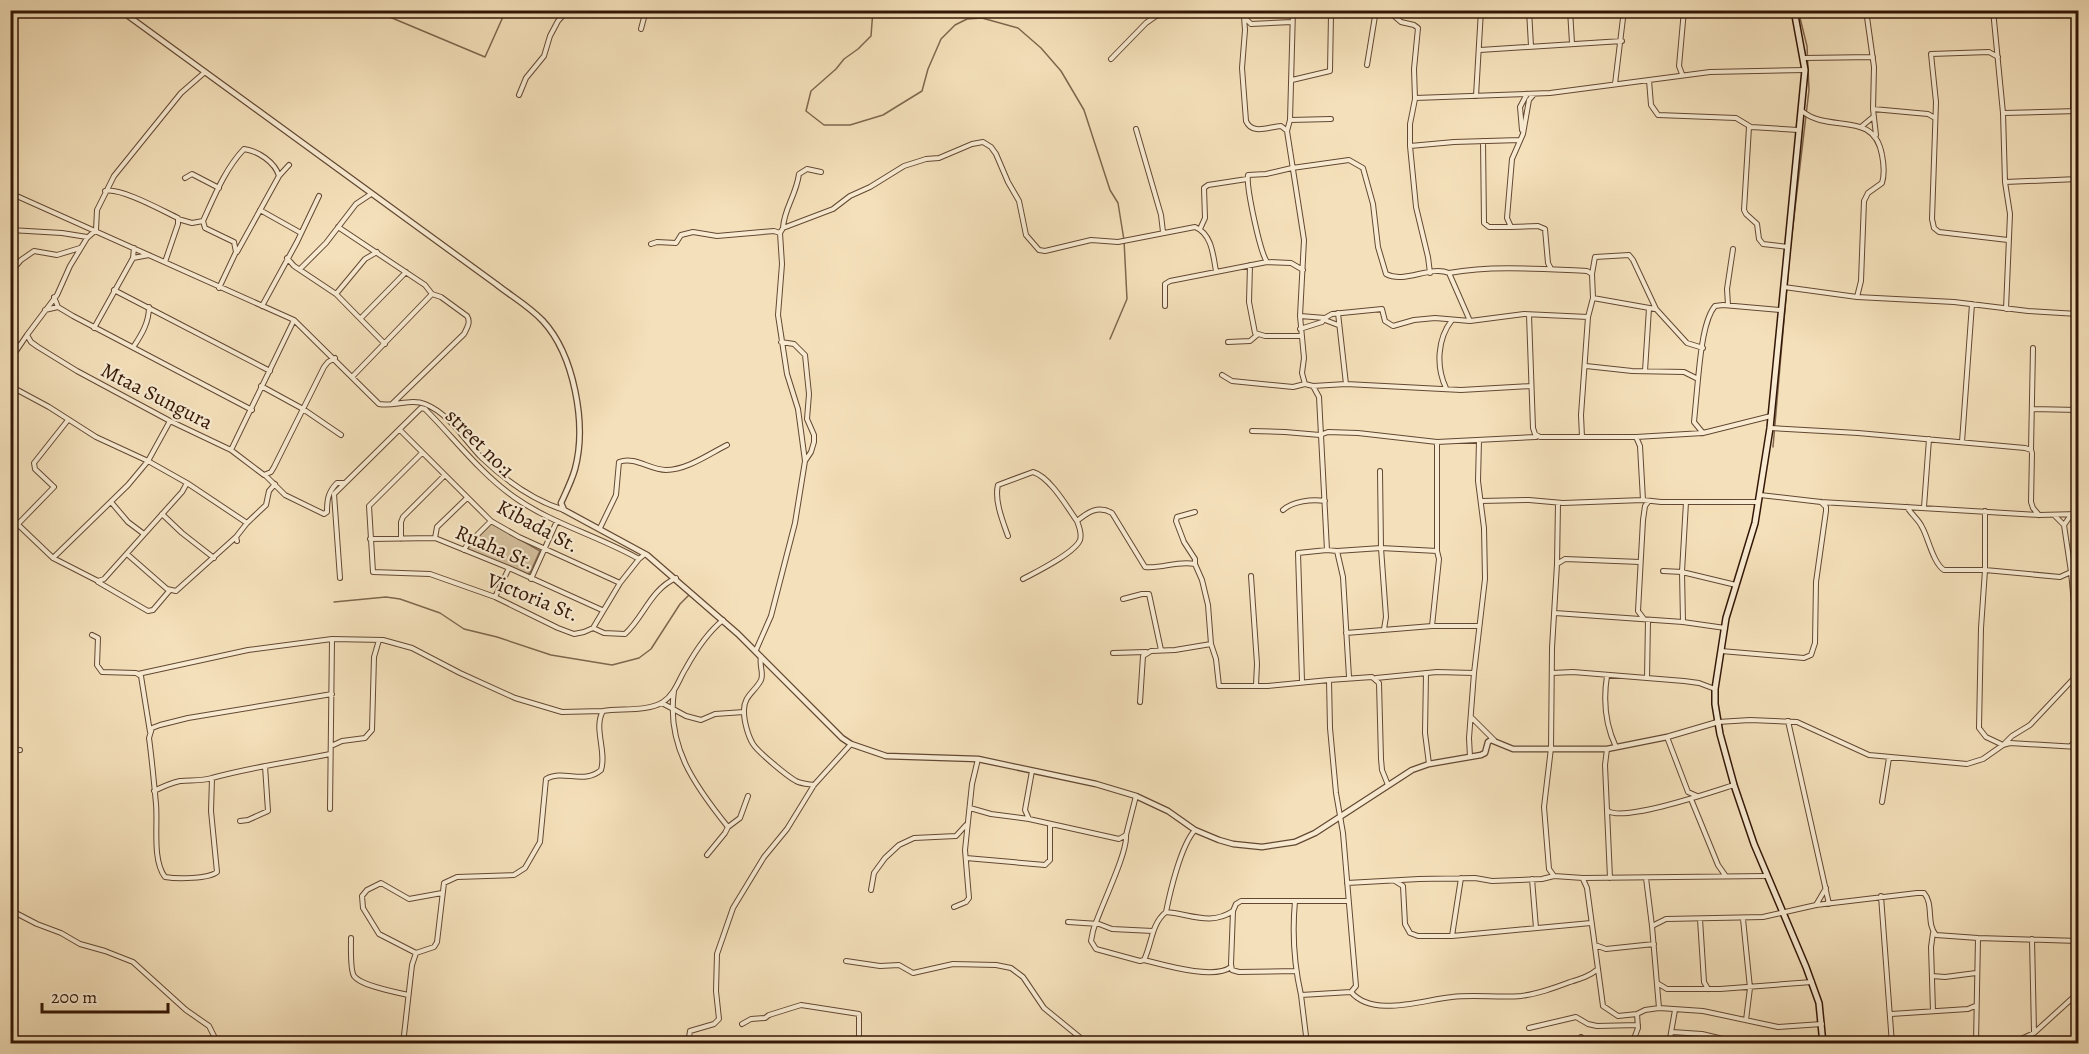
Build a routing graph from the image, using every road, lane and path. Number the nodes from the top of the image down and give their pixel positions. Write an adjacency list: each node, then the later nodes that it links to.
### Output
1 (120, 10): 32 (street)
2 (568, 10): 39 (street)
3 (646, 10): 20 (street)
4 (1293, 10): 18 (street)
5 (1333, 10): 16 (street); 34 (street)
6 (1387, 10): 41 (street)
7 (1481, 10): 25 (street)
8 (1529, 10): 24 (street)
9 (1570, 10): 23 (street)
10 (1624, 10): 22 (street)
11 (1684, 10): 33 (street)
12 (1794, 10): 28 (main road)
13 (1866, 10): 26 (street)
14 (1993, 10): 27 (street)
15 (2074, 10): 44 (street)
16 (1375, 11): 30 (street)
17 (1244, 13): 19 (street); 21 (street); 29 (street)
18 (1293, 22): 19 (street); 34 (street)
19 (1251, 24): 21 (street)
20 (641, 29)
21 (1245, 30): 54 (street)
22 (1622, 40): 23 (street); 36 (street)
23 (1572, 43): 24 (street)
24 (1531, 46): 25 (street)
25 (1479, 50): 40 (street)
26 (1873, 57): 28 (street); 42 (street)
27 (1998, 57): 45 (street); 47 (street)
28 (1804, 58): 31 (main road)
29 (1111, 59)
30 (1367, 65)
31 (1804, 70): 33 (street); 43 (main road)
32 (205, 72): 69 (street); 71 (street)
33 (1682, 74): 35 (street)
34 (1292, 80): 49 (street)
35 (1649, 80): 36 (street); 53 (street)
36 (1615, 84): 37 (street)
37 (1534, 93): 38 (street); 55 (street)
38 (1527, 94): 40 (street); 55 (street)
39 (519, 95)
40 (1476, 96): 41 (street)
41 (1414, 98): 59 (street)
42 (1873, 109): 46 (street); 47 (street)
43 (1801, 111): 51 (street); 53 (main road)
44 (2076, 111): 45 (street)
45 (2003, 113): 67 (street)
46 (1873, 116): 51 (street); 56 (street)
47 (1935, 118): 90 (street)
48 (1331, 119): 49 (street)
49 (1290, 120): 54 (street)
50 (1749, 127): 92 (street)
51 (1861, 127): 56 (street)
52 (1136, 129): 87 (street)
53 (1798, 130): 92 (main road)
54 (1287, 131): 61 (street)
55 (1523, 134): 57 (street)
56 (1876, 136): 124 (street)
57 (1520, 140): 58 (street); 81 (street)
58 (1483, 141): 59 (street); 81 (street)
59 (1410, 146): 114 (street)
60 (289, 165): 63 (street)
61 (1292, 168): 64 (street); 103 (street); 114 (street)
62 (821, 172): 86 (street)
63 (279, 176): 68 (street); 73 (street)
64 (1247, 177): 83 (street); 102 (street)
65 (185, 178): 68 (street)
66 (2079, 179): 67 (street)
67 (2006, 182): 90 (street)
68 (219, 188): 76 (street)
69 (105, 191): 74 (street); 85 (street)
70 (10, 193): 79 (street)
71 (371, 194): 80 (street); 226 (street)
72 (319, 196): 88 (street)
73 (260, 210): 88 (street); 96 (street)
74 (178, 219): 75 (street); 78 (street)
75 (184, 221): 77 (street); 78 (street)
76 (203, 221): 77 (street); 82 (street)
77 (192, 223): 82 (street)
78 (178, 224): 101 (street)
79 (86, 226): 85 (street); 89 (street)
80 (338, 227): 97 (street); 108 (street)
81 (1511, 227): 109 (street)
82 (205, 228): 96 (street)
83 (1200, 229): 87 (street); 111 (street)
84 (10, 230): 89 (street)
85 (96, 230): 89 (street); 94 (street)
86 (781, 230): 87 (street); 91 (street); 153 (street)
87 (1163, 232)
88 (302, 233): 100 (street)
89 (87, 238): 93 (street)
90 (2008, 240): 134 (street)
91 (651, 244)
92 (1788, 247): 117 (main road)
93 (81, 248): 113 (street); 123 (street)
94 (134, 248): 98 (street); 99 (street)
95 (1732, 249): 127 (street)
96 (236, 252): 118 (street)
97 (377, 252): 112 (street); 120 (street)
98 (149, 255): 99 (street); 101 (street)
99 (133, 258): 119 (street)
100 (287, 258): 106 (street); 107 (street)
101 (165, 261): 118 (street)
102 (1267, 262): 104 (street); 105 (street)
103 (1303, 263): 105 (street); 110 (street)
104 (1250, 265): 111 (street); 151 (street)
105 (1296, 265): 110 (street)
106 (294, 266): 107 (street); 108 (street)
107 (282, 268): 128 (street)
108 (300, 269): 120 (street)
109 (1551, 269): 115 (street); 116 (street)
110 (1303, 270): 140 (street)
111 (1216, 271): 129 (street)
112 (406, 272): 121 (street); 142 (street)
113 (10, 273)
114 (1430, 273): 115 (street)
115 (1449, 273): 146 (street)
116 (1592, 274): 125 (street); 133 (street)
117 (1784, 287): 124 (street); 136 (main road)
118 (219, 288): 128 (street)
119 (114, 290): 131 (street); 148 (street)
120 (336, 294): 142 (street)
121 (432, 294): 155 (street); 174 (street)
122 (2079, 296): 138 (street)
123 (54, 297): 130 (street); 135 (street)
124 (1857, 297): 126 (street)
125 (1593, 298): 132 (street); 141 (street)
126 (1972, 304): 134 (street); 199 (street)
127 (1728, 305): 136 (street); 157 (street)
128 (262, 306): 144 (street)
129 (1165, 306)
130 (58, 307): 135 (street); 148 (street)
131 (149, 307): 156 (street); 162 (street)
132 (1649, 308): 133 (street); 163 (street)
133 (1656, 309): 157 (street)
134 (2006, 309): 138 (street)
135 (45, 310): 150 (street)
136 (1782, 310): 179 (main road)
137 (1338, 313): 143 (street); 145 (street); 147 (street)
138 (2078, 314)
139 (1529, 315): 141 (street); 146 (street); 172 (street)
140 (1300, 316): 143 (street); 149 (street)
141 (1588, 317): 161 (street)
142 (361, 318): 155 (street)
143 (1325, 319): 147 (street); 149 (street)
144 (294, 320): 159 (street); 162 (street)
145 (1452, 320): 146 (street); 173 (street)
146 (1470, 321)
147 (1339, 325): 168 (street)
148 (93, 327): 156 (street)
149 (1300, 329): 152 (street)
150 (27, 335): 160 (street); 181 (street, Mtaa Sungura)
151 (1257, 335): 152 (street); 154 (street)
152 (1301, 336): 167 (street)
153 (782, 342): 206 (street); 206 (street)
154 (1228, 342)
155 (385, 344): 165 (street)
156 (134, 346): 177 (street)
157 (1703, 348): 166 (street)
158 (2033, 348): 176 (street)
159 (335, 358): 165 (street); 175 (street)
160 (10, 360)
161 (1586, 366): 163 (street); 183 (street)
162 (270, 371): 170 (street)
163 (1645, 371): 166 (street)
164 (1222, 375): 167 (street)
165 (352, 377): 174 (street)
166 (1698, 379): 182 (street)
167 (1305, 384): 171 (street)
168 (1346, 384): 171 (street); 173 (street)
169 (10, 386): 180 (street)
170 (261, 386): 175 (street); 177 (street)
171 (1313, 386): 190 (street)
172 (1532, 386): 173 (street); 192 (street)
173 (1446, 388)
174 (391, 405): 226 (street)
175 (303, 409): 189 (street); 208 (street)
176 (2032, 409): 178 (street); 203 (street)
177 (252, 410): 202 (street)
178 (2079, 410)
179 (1771, 416): 184 (main road); 187 (street)
180 (68, 420): 205 (street); 241 (street)
181 (170, 421): 202 (street, Mtaa Sungura); 205 (street)
182 (1694, 422): 187 (street); 188 (street)
183 (1582, 425): 193 (street); 194 (street)
184 (1770, 428): 196 (street); 213 (main road)
185 (400, 430): 204 (street, Kibada St.); 211 (street, street no:1); 238 (street, street no:1)
186 (1252, 431): 190 (street)
187 (1704, 433): 188 (street)
188 (1687, 434): 191 (street)
189 (341, 435)
190 (1320, 435): 198 (street); 215 (street)
191 (1647, 436): 195 (street); 201 (street)
192 (1540, 437): 193 (street); 197 (street)
193 (1581, 437): 194 (street)
194 (1591, 437): 195 (street)
195 (1636, 437): 201 (street)
196 (1929, 439): 199 (street); 225 (street)
197 (1479, 440): 198 (street); 216 (street)
198 (1437, 442): 254 (street)
199 (1962, 442): 203 (street)
200 (727, 445): 243 (street)
201 (1640, 446): 217 (street)
202 (231, 450): 208 (street, Mtaa Sungura)
203 (2031, 450): 222 (street)
204 (422, 453): 209 (street, Kibada St.); 247 (street)
205 (148, 460): 210 (street); 218 (street)
206 (805, 461): 299 (street)
207 (1380, 471): 249 (street)
208 (264, 475): 212 (street, Mtaa Sungura)
209 (444, 476): 214 (street, Kibada St.); 248 (street)
210 (187, 483): 230 (street); 240 (street)
211 (344, 483): 212 (street, Mtaa Sungura); 270 (street, street no:1)
212 (275, 484): 240 (street)
213 (1760, 495): 220 (main road); 221 (street)
214 (467, 498): 237 (street, Kibada St.); 246 (street)
215 (1325, 501): 227 (street); 252 (street)
216 (1481, 501): 223 (street); 289 (street)
217 (1646, 501): 219 (street); 223 (street); 260 (street)
218 (111, 502): 244 (street); 257 (street)
219 (1686, 502): 220 (street); 266 (street)
220 (1758, 502): 277 (main road)
221 (1821, 502): 224 (street); 301 (street)
222 (2031, 502): 231 (street); 235 (street)
223 (1558, 503): 262 (street)
224 (1907, 507): 225 (street); 264 (street)
225 (1924, 507): 228 (street)
226 (564, 510): 243 (street)
227 (1283, 510)
228 (1985, 511): 231 (street); 264 (street)
229 (1195, 512): 261 (street)
230 (162, 514): 244 (street); 258 (street)
231 (2024, 514): 235 (street)
232 (2054, 514): 233 (street); 235 (street); 242 (street)
233 (2072, 514): 234 (street); 242 (street)
234 (2079, 514)
235 (2039, 515)
236 (10, 517): 241 (street)
237 (491, 521): 250 (street, Kibada St.); 251 (street)
238 (557, 521): 250 (street); 259 (street, street no:1)
239 (1077, 521): 245 (street); 261 (street); 273 (street)
240 (247, 523): 258 (street)
241 (18, 524): 257 (street)
242 (2064, 525): 267 (street)
243 (600, 528): 256 (street)
244 (144, 534): 255 (street)
245 (1008, 536)
246 (435, 538): 248 (street, Ruaha St.); 251 (street, Ruaha St.)
247 (370, 539): 248 (street, Ruaha St.); 279 (street, Victoria St.)
248 (401, 539)
249 (1381, 548): 253 (street); 254 (street); 292 (street)
250 (544, 549): 272 (street); 276 (street, Kibada St.)
251 (464, 550): 263 (street, Ruaha St.)
252 (1327, 550): 253 (street); 315 (street)
253 (1337, 551): 293 (street)
254 (1437, 551): 288 (street)
255 (127, 554): 274 (street); 278 (street)
256 (646, 554): 259 (street, Victoria St.); 271 (street)
257 (53, 558): 274 (street)
258 (214, 558): 278 (street)
259 (639, 559): 276 (street, Victoria St.)
260 (1640, 562): 262 (street); 282 (street)
261 (1195, 564): 298 (street)
262 (1557, 564): 283 (street)
263 (509, 568): 272 (street, Ruaha St.); 279 (street)
264 (1985, 570): 269 (street); 334 (street)
265 (1664, 571): 266 (street)
266 (1682, 572): 277 (street); 287 (street)
267 (2071, 572): 269 (street); 275 (street)
268 (1251, 576): 316 (street)
269 (2064, 577): 275 (street)
270 (340, 578)
271 (676, 578): 285 (street); 290 (street)
272 (531, 579): 281 (street, Ruaha St.)
273 (1023, 579)
274 (98, 581): 278 (street)
275 (2072, 582): 294 (street)
276 (620, 583): 281 (street, Victoria St.)
277 (1736, 585): 291 (main road)
278 (170, 590)
279 (495, 597): 290 (street, Victoria St.)
280 (1123, 599): 300 (street)
281 (603, 610): 290 (street, Victoria St.)
282 (1638, 611): 284 (street); 286 (street)
283 (1555, 614): 284 (street); 307 (street)
284 (1635, 618): 286 (street)
285 (723, 620): 299 (street); 318 (street)
286 (1646, 620): 287 (street); 313 (street)
287 (1683, 622): 291 (street)
288 (1432, 626): 289 (street); 292 (street)
289 (1478, 627): 306 (street)
290 (593, 628)
291 (1725, 628): 301 (main road)
292 (1384, 629): 293 (street)
293 (1346, 633): 311 (street)
294 (2078, 634): 309 (street)
295 (92, 635): 308 (street)
296 (332, 639): 297 (street); 308 (street); 319 (street)
297 (379, 640): 323 (street); 335 (street)
298 (1211, 645): 300 (street); 316 (street)
299 (756, 650): 304 (street)
300 (1161, 650): 302 (street)
301 (1721, 651): 317 (main road)
302 (1147, 652): 303 (street); 320 (street)
303 (1113, 653)
304 (762, 656): 324 (street); 333 (street)
305 (1426, 673): 306 (street); 312 (street); 347 (street)
306 (1474, 673): 326 (street)
307 (1552, 673): 310 (street); 338 (street)
308 (138, 674): 329 (street)
309 (2077, 675): 325 (street); 334 (street)
310 (1607, 676): 313 (street); 339 (street)
311 (1349, 677): 312 (street); 314 (street)
312 (1375, 678): 353 (street)
313 (1647, 678): 317 (street)
314 (1329, 680): 315 (street); 366 (street)
315 (1302, 681): 316 (street)
316 (1256, 685)
317 (1715, 689): 328 (main road)
318 (674, 690): 321 (street); 322 (street)
319 (332, 694): 329 (street); 335 (street)
320 (1140, 702)
321 (662, 703): 322 (street); 323 (street)
322 (672, 707): 324 (street); 372 (street)
323 (603, 711): 389 (street)
324 (744, 712): 352 (street)
325 (2078, 712): 331 (street)
326 (1471, 717): 332 (street); 344 (street)
327 (1788, 721): 328 (street); 345 (street); 387 (street)
328 (1718, 722): 330 (street); 354 (main road)
329 (150, 732): 351 (street)
330 (1667, 737): 339 (street); 359 (street)
331 (2078, 738): 336 (street)
332 (1495, 741): 338 (street); 344 (street)
333 (851, 744): 346 (street); 352 (street)
334 (2004, 744): 336 (street); 345 (street)
335 (330, 746): 343 (street)
336 (2071, 746): 337 (street)
337 (2079, 747)
338 (1551, 748): 340 (street); 377 (street)
339 (1616, 748): 340 (street)
340 (1607, 749): 364 (street)
341 (20, 750): 342 (street)
342 (10, 751)
343 (330, 754): 348 (street); 363 (street)
344 (1470, 757): 347 (street)
345 (1889, 758): 361 (street)
346 (978, 759): 349 (street); 362 (street)
347 (1429, 764): 353 (street)
348 (265, 766): 350 (street); 368 (street)
349 (1032, 771): 358 (street); 367 (street)
350 (212, 778): 355 (street); 356 (street)
351 (154, 784): 355 (street); 356 (street)
352 (814, 785): 455 (street)
353 (1389, 785): 366 (street)
354 (1734, 785): 359 (street); 379 (main road)
355 (160, 788): 356 (street)
356 (154, 791)
357 (748, 796): 372 (street)
358 (1136, 796): 373 (street); 374 (street)
359 (1698, 797): 360 (street)
360 (1691, 799): 365 (street); 378 (street)
361 (1882, 802)
362 (970, 808): 367 (street); 370 (street)
363 (330, 810)
364 (1608, 812): 365 (street); 369 (street)
365 (1615, 815): 369 (street)
366 (1341, 816): 373 (street); 386 (street)
367 (1029, 819): 371 (street)
368 (240, 821)
369 (1608, 821): 382 (street)
370 (967, 824): 376 (street); 388 (street)
371 (1050, 825): 374 (street); 376 (street)
372 (728, 827): 375 (street)
373 (1195, 830): 398 (street)
374 (1126, 835): 404 (street)
375 (707, 855)
376 (966, 858): 395 (street)
377 (1554, 876): 381 (street); 384 (street)
378 (1726, 876): 379 (street); 383 (street)
379 (1767, 876): 399 (main road)
380 (1461, 878): 384 (street); 385 (street); 409 (street)
381 (1583, 878): 382 (street); 403 (street)
382 (1610, 878): 383 (street)
383 (1646, 878): 405 (street)
384 (1532, 879): 406 (street)
385 (1395, 881): 386 (street); 409 (street)
386 (1347, 883): 392 (street)
387 (1826, 887): 393 (street); 394 (street)
388 (872, 890)
389 (442, 893): 417 (street); 417 (street)
390 (1881, 896): 393 (street); 408 (street); 442 (street)
391 (1294, 901): 392 (street); 397 (street); 423 (street)
392 (1347, 901): 431 (street)
393 (1829, 904): 394 (street)
394 (1816, 905): 399 (street)
395 (954, 907)
396 (10, 910): 453 (street)
397 (1233, 911): 398 (street); 421 (street)
398 (1166, 912): 407 (street)
399 (1781, 912): 401 (street); 426 (main road)
400 (1700, 919): 401 (street); 405 (street); 430 (street)
401 (1743, 919): 428 (street)
402 (1068, 922): 404 (street)
403 (1591, 923): 406 (street); 414 (street)
404 (1095, 924): 407 (street); 419 (street)
405 (1652, 926): 415 (street)
406 (1536, 928): 409 (street)
407 (1153, 931): 419 (street)
408 (1933, 933): 411 (street); 425 (street)
409 (1452, 936)
410 (351, 938): 434 (street)
411 (1978, 938): 412 (street); 424 (street)
412 (2032, 939): 413 (street); 450 (street)
413 (2079, 941)
414 (1595, 944): 416 (street); 418 (street)
415 (1654, 944): 416 (street); 427 (street)
416 (1603, 948): 418 (street)
417 (416, 953): 434 (street)
418 (1596, 956): 422 (street)
419 (1144, 960): 421 (street)
420 (846, 961): 457 (street)
421 (1231, 967): 423 (street)
422 (1598, 969): 431 (street); 441 (street)
423 (1296, 971): 435 (street)
424 (1976, 973): 425 (street); 436 (street)
425 (1932, 976): 440 (street)
426 (1812, 982): 428 (street); 446 (main road)
427 (1657, 983): 429 (street); 432 (street)
428 (1750, 988): 430 (street); 444 (street)
429 (1666, 989): 430 (street); 432 (street)
430 (1708, 989)
431 (1351, 992): 435 (street)
432 (1658, 993): 437 (street)
433 (2079, 993): 450 (street)
434 (408, 995): 454 (street)
435 (1301, 995): 458 (street)
436 (1975, 1006): 439 (street); 443 (street)
437 (1659, 1008): 438 (street); 441 (street)
438 (1675, 1010): 444 (street); 449 (street)
439 (1968, 1010): 440 (street); 443 (street)
440 (1932, 1011): 442 (street)
441 (1637, 1014): 447 (street)
442 (1891, 1014): 464 (street)
443 (1975, 1015): 452 (street)
444 (1746, 1020): 446 (street)
445 (742, 1024): 456 (street)
446 (1823, 1024): 463 (main road)
447 (1638, 1025): 448 (street); 460 (street)
448 (1529, 1028)
449 (1672, 1032): 461 (street); 462 (street)
450 (2034, 1033): 452 (street)
451 (1581, 1037): 459 (street)
452 (1976, 1043)
453 (218, 1044)
454 (403, 1044)
455 (688, 1044)
456 (859, 1044)
457 (1088, 1044)
458 (1307, 1044)
459 (1579, 1044)
460 (1632, 1044)
461 (1669, 1044)
462 (1744, 1044)
463 (1823, 1044)
464 (1892, 1044)

